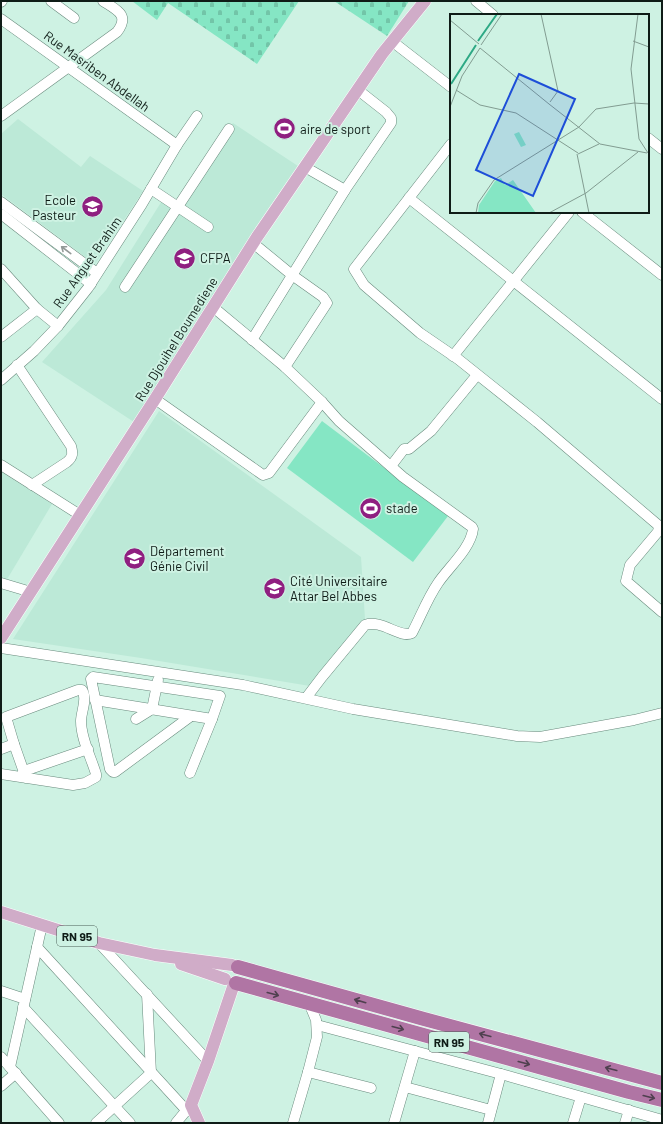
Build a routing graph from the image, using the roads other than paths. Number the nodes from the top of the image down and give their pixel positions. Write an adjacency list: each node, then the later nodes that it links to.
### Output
1 (51, 1): 6 (street)
2 (425, 1): 8 (main road, Rue Djouihel Boumediene)
3 (476, 1): 5 (street)
4 (104, 2): 9 (street)
5 (493, 14)
6 (74, 18)
7 (1, 19): 9 (street, Rue Masriben Abdellah)
8 (392, 42): 10 (street); 11 (main road, Rue Djouihel Boumediene)
9 (69, 67): 12 (street); 16 (street, Rue Masriben Abdellah)
10 (450, 86)
11 (358, 90): 19 (main road, Rue Djouihel Boumediene); 21 (street)
12 (1, 116)
13 (197, 116): 16 (street, Rue Anguet Brahim)
14 (229, 129): 24 (street)
15 (649, 139): 18 (street)
16 (176, 145): 20 (street, Rue Anguet Brahim)
17 (450, 145): 22 (street)
18 (662, 149)
19 (305, 167): 21 (street); 29 (main road, Rue Djouihel Boumediene)
20 (151, 189): 24 (street); 31 (street, Rue Anguet Brahim)
21 (345, 190): 32 (street)
22 (409, 198): 34 (street); 42 (street)
23 (1, 202): 31 (street, one-way to 23)
24 (178, 206): 28 (street); 36 (street)
25 (568, 213): 34 (street)
26 (583, 213): 33 (street)
27 (1, 214): 35 (street)
28 (208, 227)
29 (253, 243): 32 (street); 37 (main road, Rue Djouihel Boumediene)
30 (1, 269): 38 (street)
31 (97, 273): 35 (street, Rue Anguet Brahim)
32 (292, 275): 41 (street); 44 (street)
33 (662, 275)
34 (513, 281): 42 (street); 48 (street)
35 (90, 284): 39 (street, Rue Anguet Brahim)
36 (125, 287)
37 (214, 307): 41 (street); 47 (main road, Rue Djouihel Boumediene)
38 (37, 309): 39 (street); 40 (street)
39 (58, 326): 43 (street, Rue Anguet Brahim)
40 (2, 335)
41 (252, 340): 44 (street)
42 (453, 356): 45 (street)
43 (18, 365): 46 (street, Rue Anguet Brahim); 52 (street)
44 (285, 367): 49 (street)
45 (477, 375): 51 (street); 54 (street)
46 (1, 380)
47 (155, 399): 49 (street); 53 (main road, Rue Djouihel Boumediene)
48 (662, 399)
49 (322, 402): 51 (street)
50 (1, 465): 52 (street)
51 (391, 466): 62 (street)
52 (32, 485): 53 (street)
53 (80, 515): 56 (main road, Rue Djouihel Boumediene)
54 (661, 529): 57 (street)
55 (1, 582): 56 (street)
56 (31, 592): 58 (main road, Rue Djouihel Boumediene)
57 (662, 612)
58 (1, 638)
59 (1, 648): 60 (street)
60 (161, 673): 61 (street); 62 (street)
61 (157, 686): 63 (street); 64 (street); 68 (street)
62 (306, 698): 65 (street)
63 (95, 700): 64 (street); 66 (street)
64 (152, 709): 66 (street); 67 (street)
65 (662, 713)
66 (191, 716): 68 (street)
67 (136, 719)
68 (212, 720): 72 (street)
69 (14, 744): 70 (street); 71 (street); 74 (street)
70 (1, 749)
71 (88, 749): 74 (street); 74 (street)
72 (190, 773)
73 (1, 774): 74 (street)
74 (25, 775)
75 (1, 912): 76 (main road, RN 95)
76 (42, 925): 77 (main road, RN 95); 78 (street)
77 (99, 944): 79 (main road, RN 95); 83 (street)
78 (37, 947): 84 (street); 92 (street)
79 (155, 955): 80 (main road, RN 95); 81 (main road, RN 95)
80 (235, 966): 81 (main road); 94 (highway, RN 95, one-way to 80)
81 (230, 982): 85 (highway, RN 95, one-way to 85); 89 (main road)
82 (1, 991): 84 (street)
83 (147, 994): 89 (street); 92 (street)
84 (24, 1003): 90 (street); 100 (street)
85 (309, 1004): 86 (street); 99 (highway, RN 95, one-way to 99)
86 (317, 1025): 87 (street); 91 (street)
87 (415, 1051): 93 (street); 96 (street)
88 (1, 1057): 90 (street)
89 (208, 1060): 101 (main road)
90 (13, 1070): 95 (street); 105 (street)
91 (308, 1072): 97 (street); 110 (street)
92 (151, 1073): 100 (street); 101 (street)
93 (501, 1074): 98 (street); 102 (street)
94 (662, 1083)
95 (1, 1086)
96 (405, 1087): 102 (street); 111 (street)
97 (371, 1088)
98 (580, 1097): 103 (street); 113 (street)
99 (662, 1100)
100 (115, 1106): 106 (street); 107 (street)
101 (189, 1108): 108 (street); 109 (main road)
102 (491, 1110): 112 (street)
103 (629, 1110): 104 (street); 114 (street)
104 (662, 1120)
105 (59, 1123)
106 (96, 1123)
107 (130, 1123)
108 (176, 1123)
109 (199, 1123)
110 (293, 1123)
111 (394, 1123)
112 (488, 1123)
113 (573, 1123)
114 (626, 1123)

